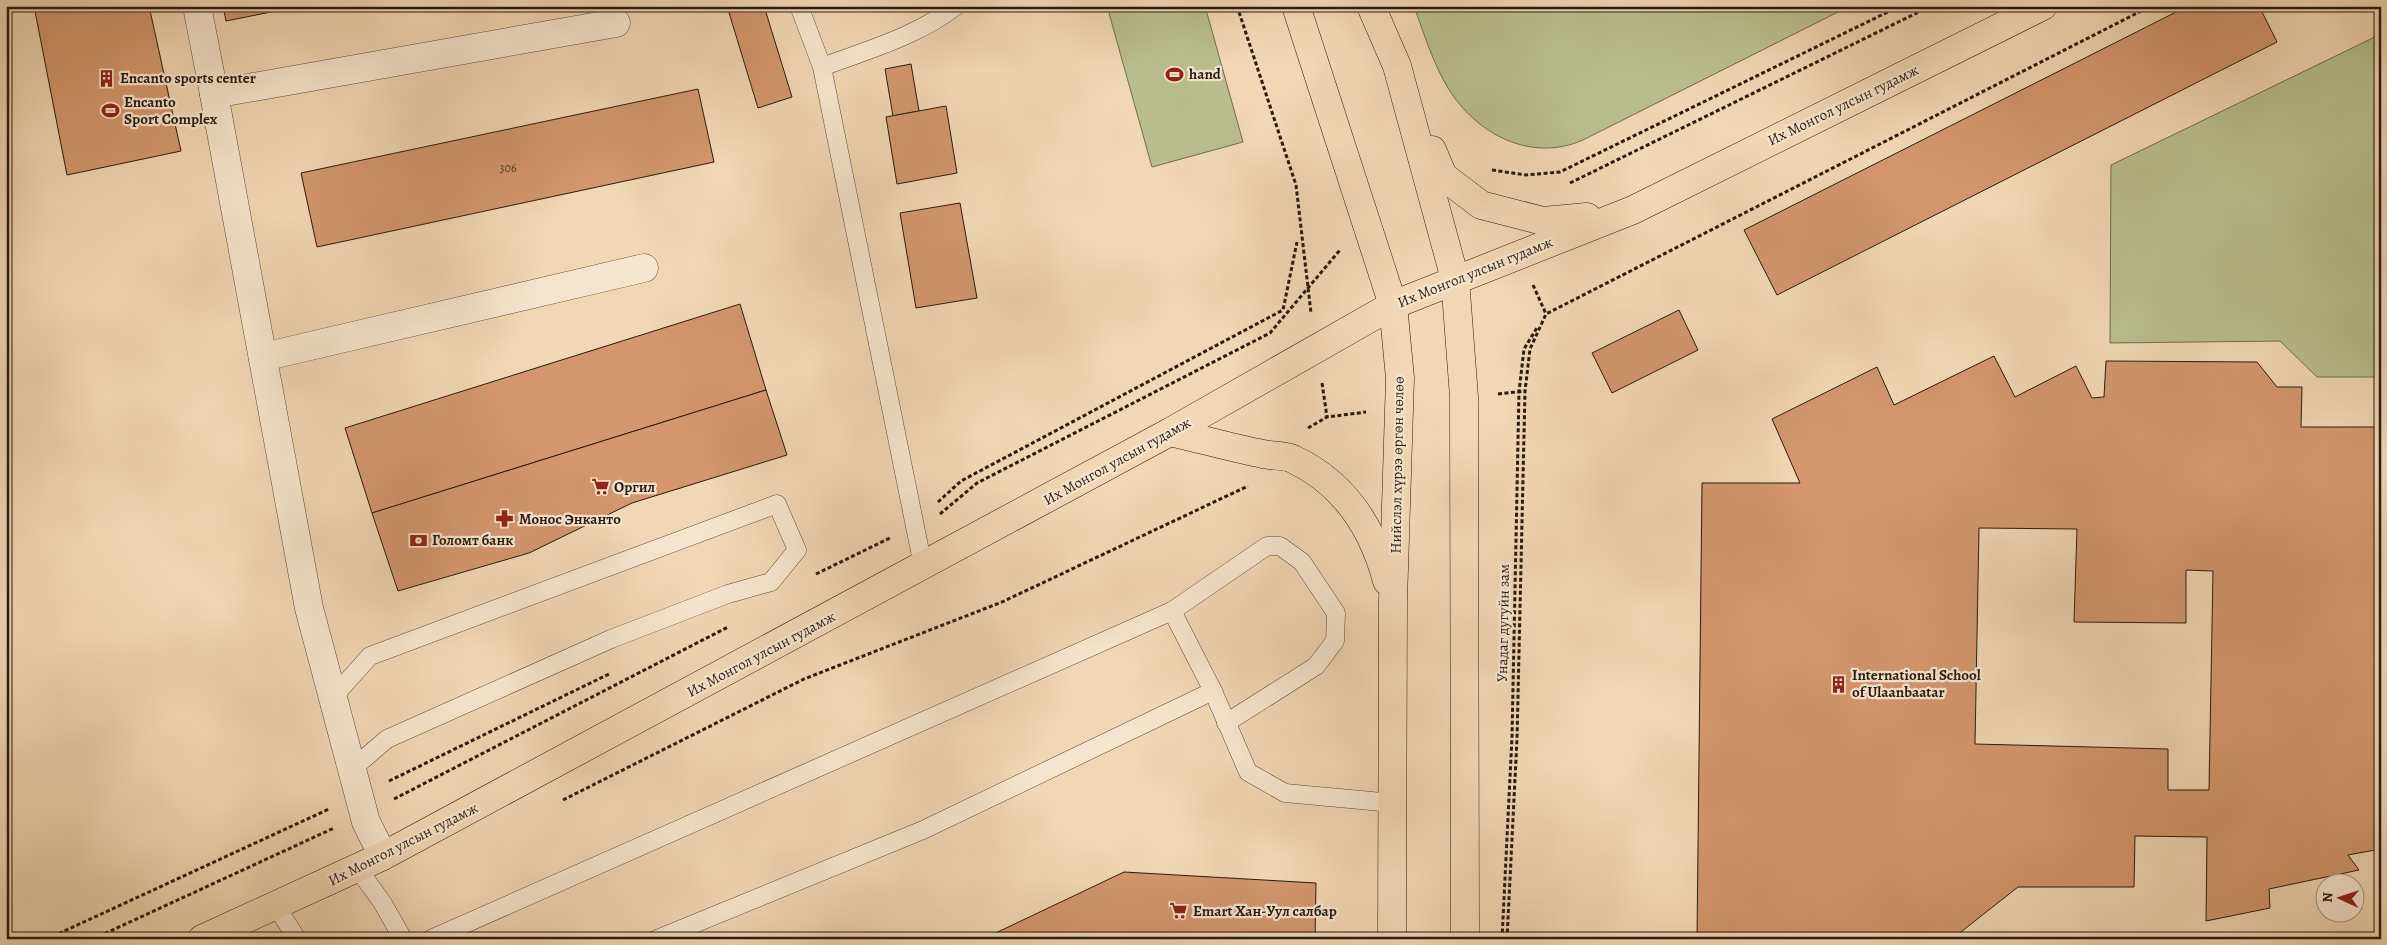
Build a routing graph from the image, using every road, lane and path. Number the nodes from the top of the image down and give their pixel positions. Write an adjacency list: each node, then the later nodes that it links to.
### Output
1 (197, 6): 14 (street)
2 (799, 6): 12 (lane)
3 (956, 6): 12 (lane)
4 (1237, 6): 25 (path)
5 (1296, 6): 20 (main road, Нийслэл хүрээ өргөн чөлөө)
6 (1371, 6): 13 (main road)
7 (1900, 6): 15 (path)
8 (1931, 6): 16 (path)
9 (2043, 6): 17 (main road, Их Монгол улсын гудамж)
10 (2151, 6): 21 (path)
11 (616, 23): 14 (street)
12 (822, 66): 25 (lane)
13 (1397, 66): 17 (main road); 19 (main road)
14 (214, 94): 22 (street)
15 (1490, 169)
16 (1565, 186)
17 (1633, 210): 19 (main road, Их Монгол улсын гудамж)
18 (644, 268): 22 (street)
19 (1455, 279): 20 (main road, Их Монгол улсын гудамж); 47 (main road)
20 (1393, 305): 23 (main road, Их Монгол улсын гудамж); 27 (main road, Нийслэл хүрээ өргөн чөлөө)
21 (1546, 314): 48 (path, Унадаг дугуйн зам); 49 (path)
22 (263, 357): 31 (street)
23 (1170, 432): 26 (main road, Их Монгол улсын гудамж); 27 (main road)
24 (1222, 496): 34 (path)
25 (917, 533): 26 (lane)
26 (923, 566): 37 (main road, Их Монгол улсын гудамж)
27 (1393, 601): 35 (main road, Нийслэл хүрээ өргөн чөлөө)
28 (1172, 611): 30 (lane); 32 (lane); 44 (lane)
29 (731, 626): 36 (path)
30 (1213, 691): 32 (lane); 45 (lane)
31 (334, 696): 33 (street); 33 (lane)
32 (1226, 723): 35 (lane)
33 (352, 769): 36 (street)
34 (559, 802)
35 (1392, 803): 46 (main road, Нийслэл хүрээ өргөн чөлөө)
36 (364, 814): 37 (street); 40 (path)
37 (383, 856): 38 (main road, Их Монгол улсын гудамж)
38 (358, 869): 39 (main road, Их Монгол улсын гудамж); 43 (lane)
39 (276, 906): 41 (main road, Их Монгол улсын гудамж); 42 (lane)
40 (93, 939)
41 (202, 939)
42 (297, 939)
43 (403, 939)
44 (431, 939)
45 (657, 939)
46 (1392, 939)
47 (1465, 939)
48 (1502, 939)
49 (1507, 939)

